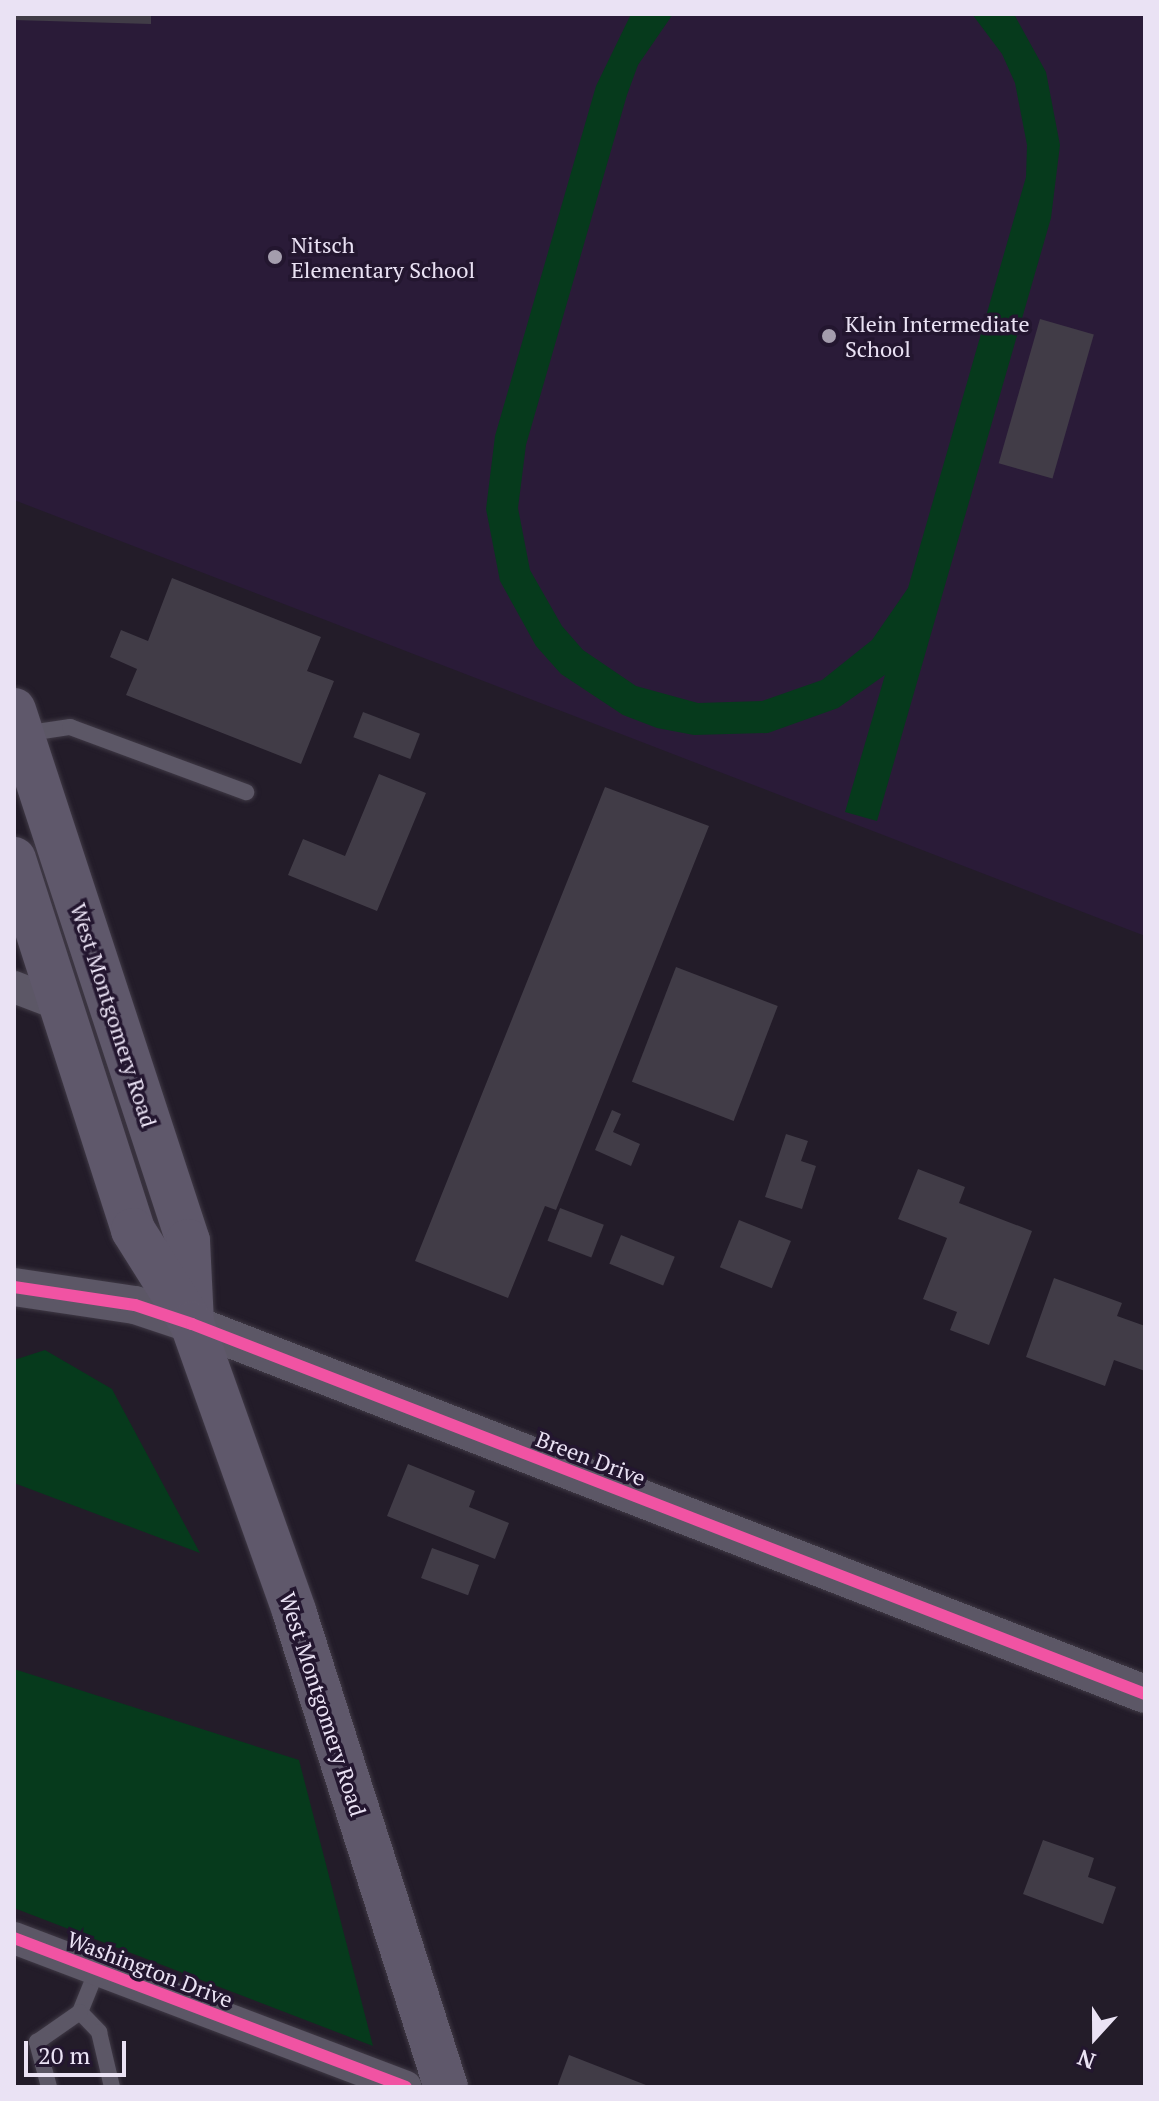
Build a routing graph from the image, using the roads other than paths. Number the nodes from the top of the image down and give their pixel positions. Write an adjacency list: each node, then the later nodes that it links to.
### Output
1 (18, 722): 2 (lane); 7 (main road, West Montgomery Road)
2 (246, 792)
3 (14, 859): 5 (main road, West Montgomery Road)
4 (14, 987): 5 (street)
5 (61, 1005): 7 (main road, West Montgomery Road)
6 (14, 1287): 7 (street, Breen Drive)
7 (192, 1324): 8 (street, Breen Drive); 15 (main road, West Montgomery Road)
8 (1145, 1694)
9 (14, 1938): 10 (street, Washington Drive)
10 (97, 1970): 11 (lane); 14 (street, Washington Drive)
11 (80, 2012): 12 (lane); 13 (lane)
12 (49, 2087)
13 (112, 2087)
14 (406, 2087)
15 (446, 2087)

